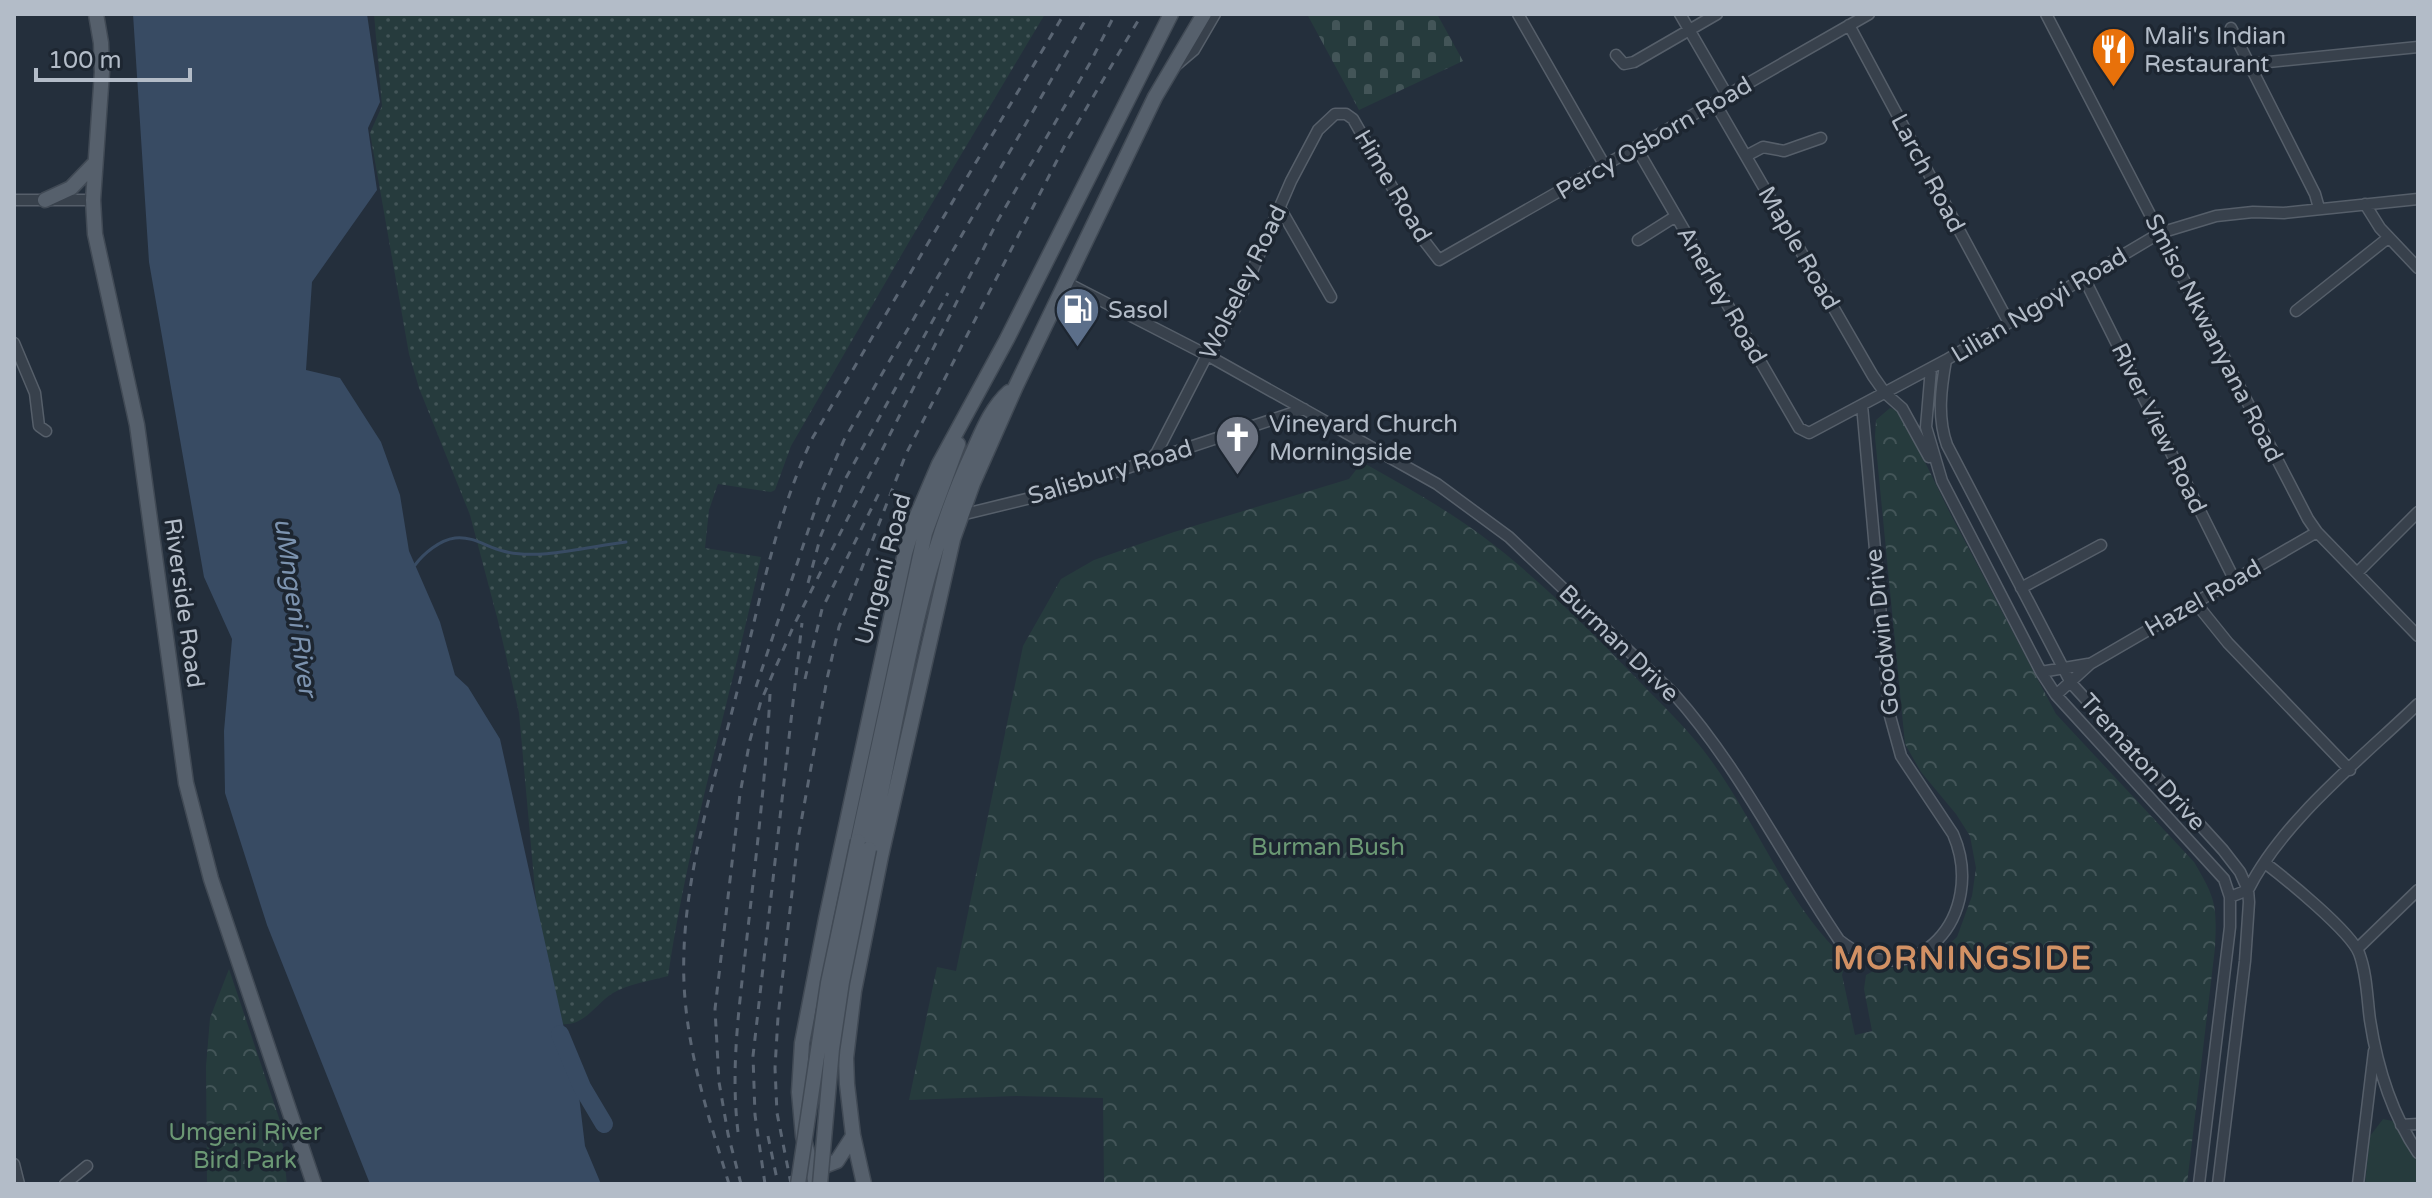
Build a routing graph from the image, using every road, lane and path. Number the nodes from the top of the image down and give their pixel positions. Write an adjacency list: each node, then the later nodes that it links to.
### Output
1 (96, 14): 23 (main road, Riverside Road)
2 (1171, 14): 48 (main road, Umgeni Road)
3 (1204, 14): 16 (main road)
4 (1215, 14): 16 (street)
5 (1518, 14): 24 (street)
6 (1680, 14): 12 (street)
7 (1717, 14): 12 (street)
8 (1869, 14): 10 (street, Percy Osborn Road)
9 (2046, 14): 33 (street, Smiso Nkwanyana Road)
10 (1849, 25): 17 (street, Percy Osborn Road); 42 (street, Larch Road)
11 (2231, 28): 15 (street)
12 (1689, 30): 14 (street); 17 (street)
13 (2418, 47): 15 (street)
14 (1616, 55)
15 (2249, 64): 31 (street)
16 (1169, 71): 39 (main road)
17 (1727, 95): 18 (street, Percy Osborn Road)
18 (1715, 103): 21 (street, Percy Osborn Road); 22 (street, Maple Road)
19 (1346, 114): 30 (street, Wolseley Road); 36 (street, Hime Road)
20 (1821, 138): 22 (street)
21 (1636, 147): 24 (street, Percy Osborn Road); 32 (street, Anerley Road)
22 (1746, 156): 49 (street, Maple Road)
23 (95, 163): 27 (main road); 28 (main road, Riverside Road)
24 (1605, 166): 36 (street, Percy Osborn Road)
25 (2418, 199): 29 (street, Lilian Ngoyi Road)
26 (14, 200): 27 (street)
27 (45, 200): 28 (street)
28 (93, 200): 102 (main road, Riverside Road)
29 (2365, 204): 31 (street, Lilian Ngoyi Road); 34 (street)
30 (1280, 208): 40 (street); 44 (street, Wolseley Road)
31 (2319, 208): 33 (street, Lilian Ngoyi Road)
32 (1676, 216): 35 (street); 53 (street, Anerley Road)
33 (2160, 233): 38 (street, Lilian Ngoyi Road); 60 (street, Smiso Nkwanyana Road)
34 (2388, 238): 37 (street); 41 (street)
35 (1638, 240)
36 (1439, 260)
37 (2418, 268)
38 (2084, 278): 42 (street, Lilian Ngoyi Road); 65 (street, River View Road)
39 (1067, 283): 44 (street, Burman Drive); 47 (main road)
40 (1331, 297)
41 (2296, 311)
42 (2008, 321): 45 (street, Lilian Ngoyi Road)
43 (14, 343): 52 (street)
44 (1207, 355): 51 (street, Burman Drive); 55 (street, Wolseley Road)
45 (1946, 360): 46 (street, Lilian Ngoyi Road); 54 (street, Trematon Drive)
46 (1931, 368): 49 (street, Lilian Ngoyi Road); 56 (street, Trematon Drive)
47 (1016, 386): 59 (main road); 78 (main road)
48 (980, 392): 78 (main road); 99 (main road, Umgeni Road)
49 (1885, 393): 50 (street, Lilian Ngoyi Road); 57 (street, Maple Road)
50 (1862, 405): 53 (street, Lilian Ngoyi Road); 87 (street, Goodwin Drive)
51 (1304, 409): 55 (street, Salisbury Road); 87 (street, Burman Drive)
52 (46, 431)
53 (1813, 432)
54 (1955, 460): 56 (street); 62 (street, Trematon Drive)
55 (1148, 462): 59 (street, Salisbury Road)
56 (1938, 468): 57 (street, Trematon Drive)
57 (1942, 481): 63 (street, Trematon Drive)
58 (2418, 512): 64 (street)
59 (961, 515): 95 (main road)
60 (2317, 532): 64 (street, Smiso Nkwanyana Road); 65 (street, Hazel Road)
61 (2101, 545): 66 (street)
62 (2001, 550): 63 (street); 66 (street, Trematon Drive)
63 (1984, 560): 71 (street, Trematon Drive)
64 (2357, 573): 68 (street, Smiso Nkwanyana Road)
65 (2234, 579): 67 (street, Hazel Road)
66 (2021, 588): 70 (street, Trematon Drive)
67 (2195, 602): 69 (street, Hazel Road); 75 (street)
68 (2418, 636)
69 (2090, 664): 70 (street, Hazel Road); 72 (street, Hazel Road)
70 (2063, 669): 71 (street, Hazel Road); 72 (street, Trematon Drive)
71 (2041, 672): 73 (street, Trematon Drive)
72 (2071, 683): 73 (street, Hazel Road); 76 (street, Trematon Drive)
73 (2056, 695): 77 (street, Trematon Drive)
74 (2418, 704): 75 (street)
75 (2350, 770): 79 (street)
76 (2155, 776): 77 (street); 80 (street, Trematon Drive)
77 (2143, 790): 82 (street, Trematon Drive)
78 (864, 845): 99 (main road, bridge); 103 (main road, bridge)
79 (2265, 863): 81 (street); 86 (street)
80 (2240, 872): 81 (street); 82 (street); 83 (street, Trematon Drive)
81 (2257, 872): 83 (street)
82 (2224, 879): 85 (street, Trematon Drive)
83 (2248, 890): 85 (street); 89 (street, Trematon Drive)
84 (2418, 890): 86 (street)
85 (2230, 897): 88 (street, Trematon Drive)
86 (2357, 949): 90 (street)
87 (1858, 953)
88 (2221, 997): 89 (street); 91 (street, Trematon Drive)
89 (2240, 999): 92 (street, Trematon Drive)
90 (2375, 1048): 94 (street); 107 (street)
91 (2208, 1111): 92 (street); 105 (street, Trematon Drive)
92 (2226, 1114): 106 (street, Trematon Drive)
93 (2418, 1124): 94 (street)
94 (2401, 1125): 96 (street)
95 (853, 1135): 99 (main road); 104 (main road)
96 (2418, 1153)
97 (14, 1164): 100 (street)
98 (87, 1166): 101 (street)
99 (816, 1180)
100 (19, 1184)
101 (65, 1184)
102 (314, 1184)
103 (798, 1184)
104 (864, 1184)
105 (2199, 1184)
106 (2218, 1184)
107 (2358, 1184)

